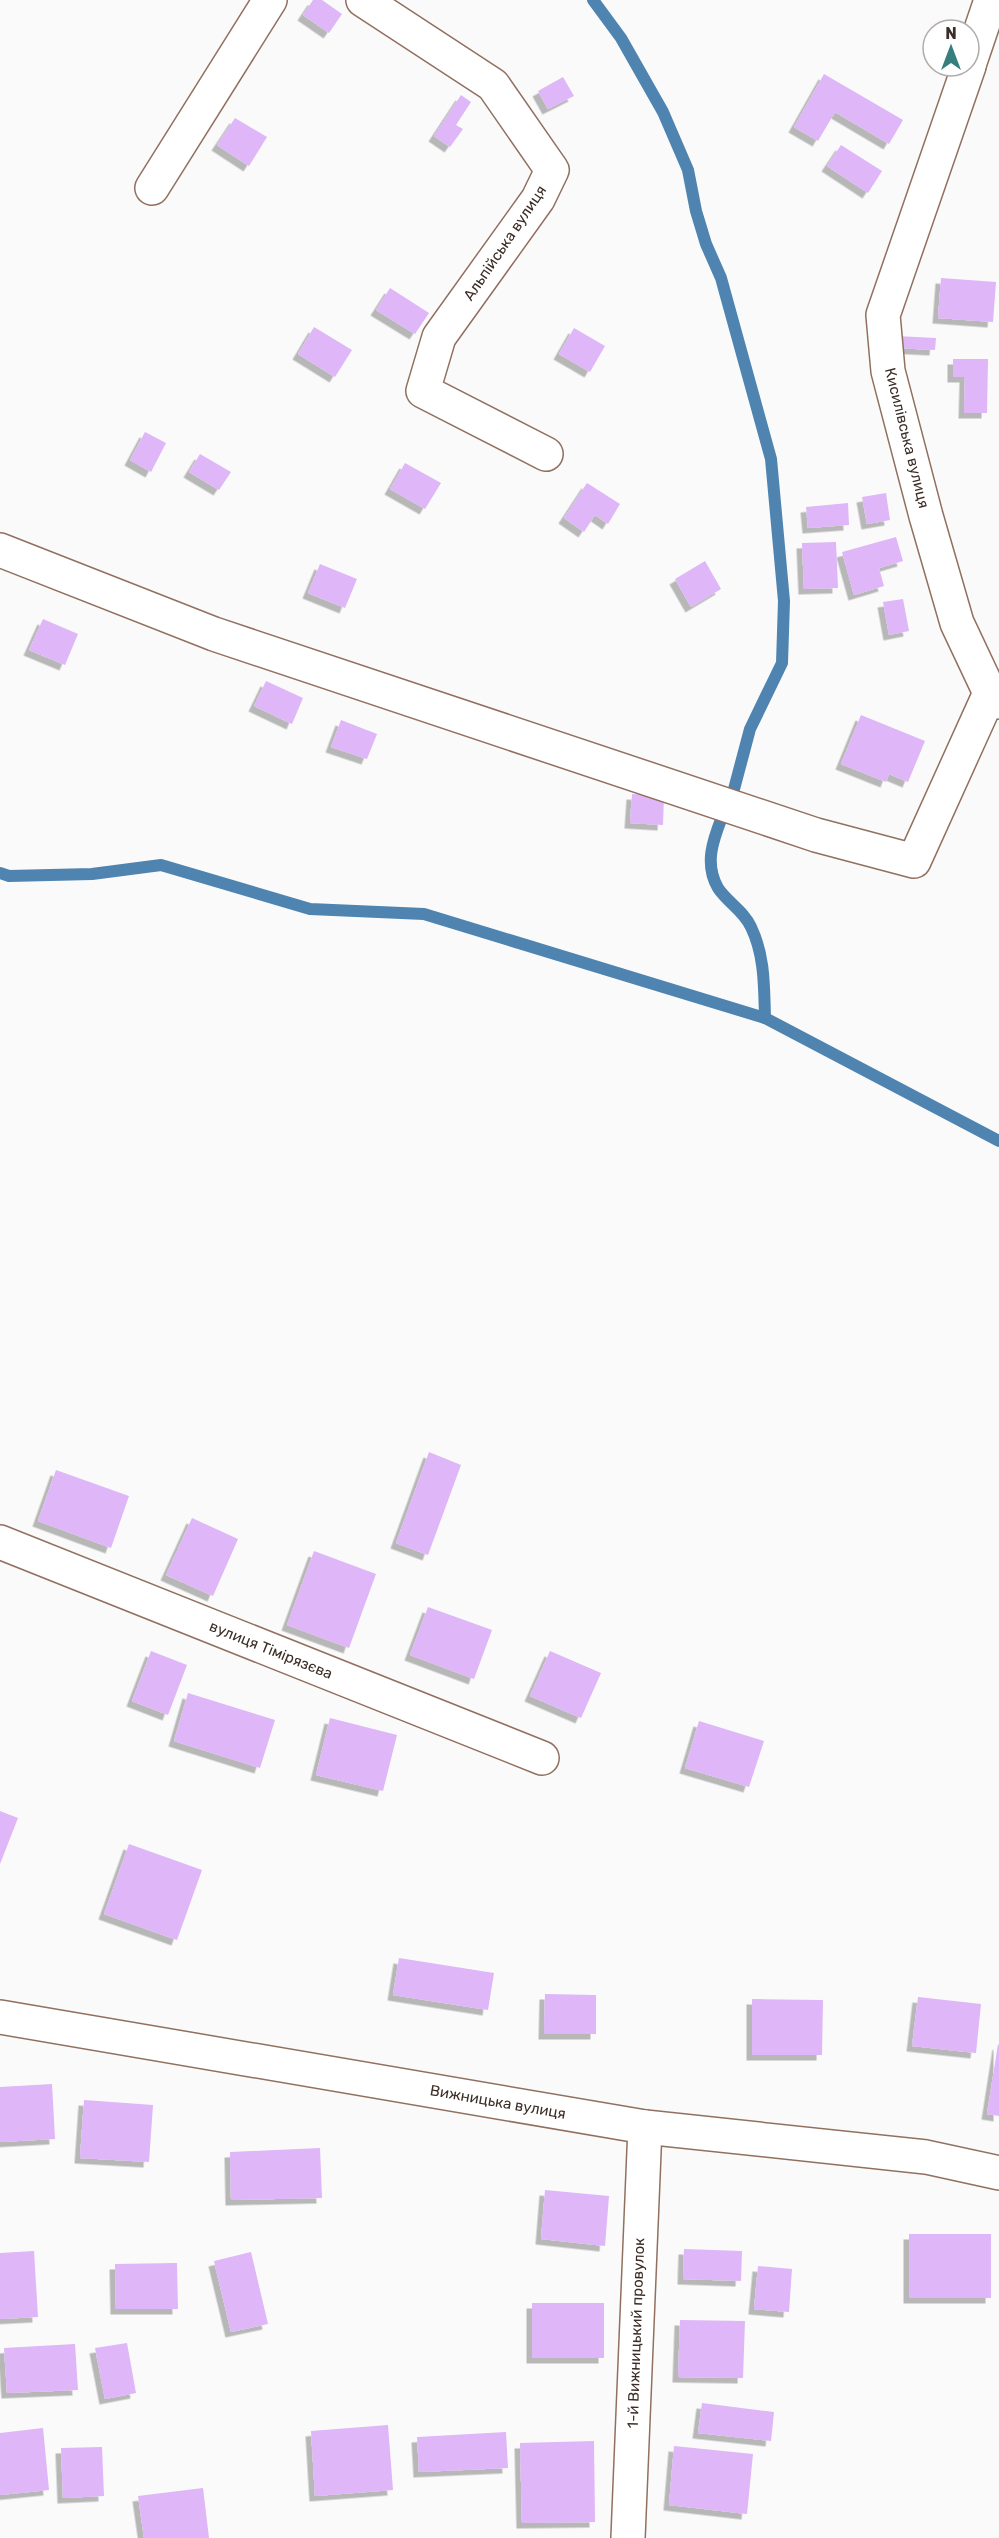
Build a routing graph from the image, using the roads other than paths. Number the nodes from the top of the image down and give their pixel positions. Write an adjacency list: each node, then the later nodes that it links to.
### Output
1 (270, 0): 6 (street)
2 (363, 0): 7 (street, Альпійська вулиця)
3 (992, 0): 4 (street, Кисилівська вулиця)
4 (981, 32)
5 (965, 78): 9 (street, Кисилівська вулиця)
6 (152, 188)
7 (546, 454)
8 (0, 550): 9 (street)
9 (994, 697)
10 (0, 1542): 11 (street, вулиця Тімірязєва)
11 (542, 1758)
12 (0, 2017): 13 (street, Вижницька вулиця)
13 (645, 2127): 14 (street, Вижницька вулиця); 15 (street, 1-й Вижницький провулок)
14 (999, 2173)
15 (628, 2538)

